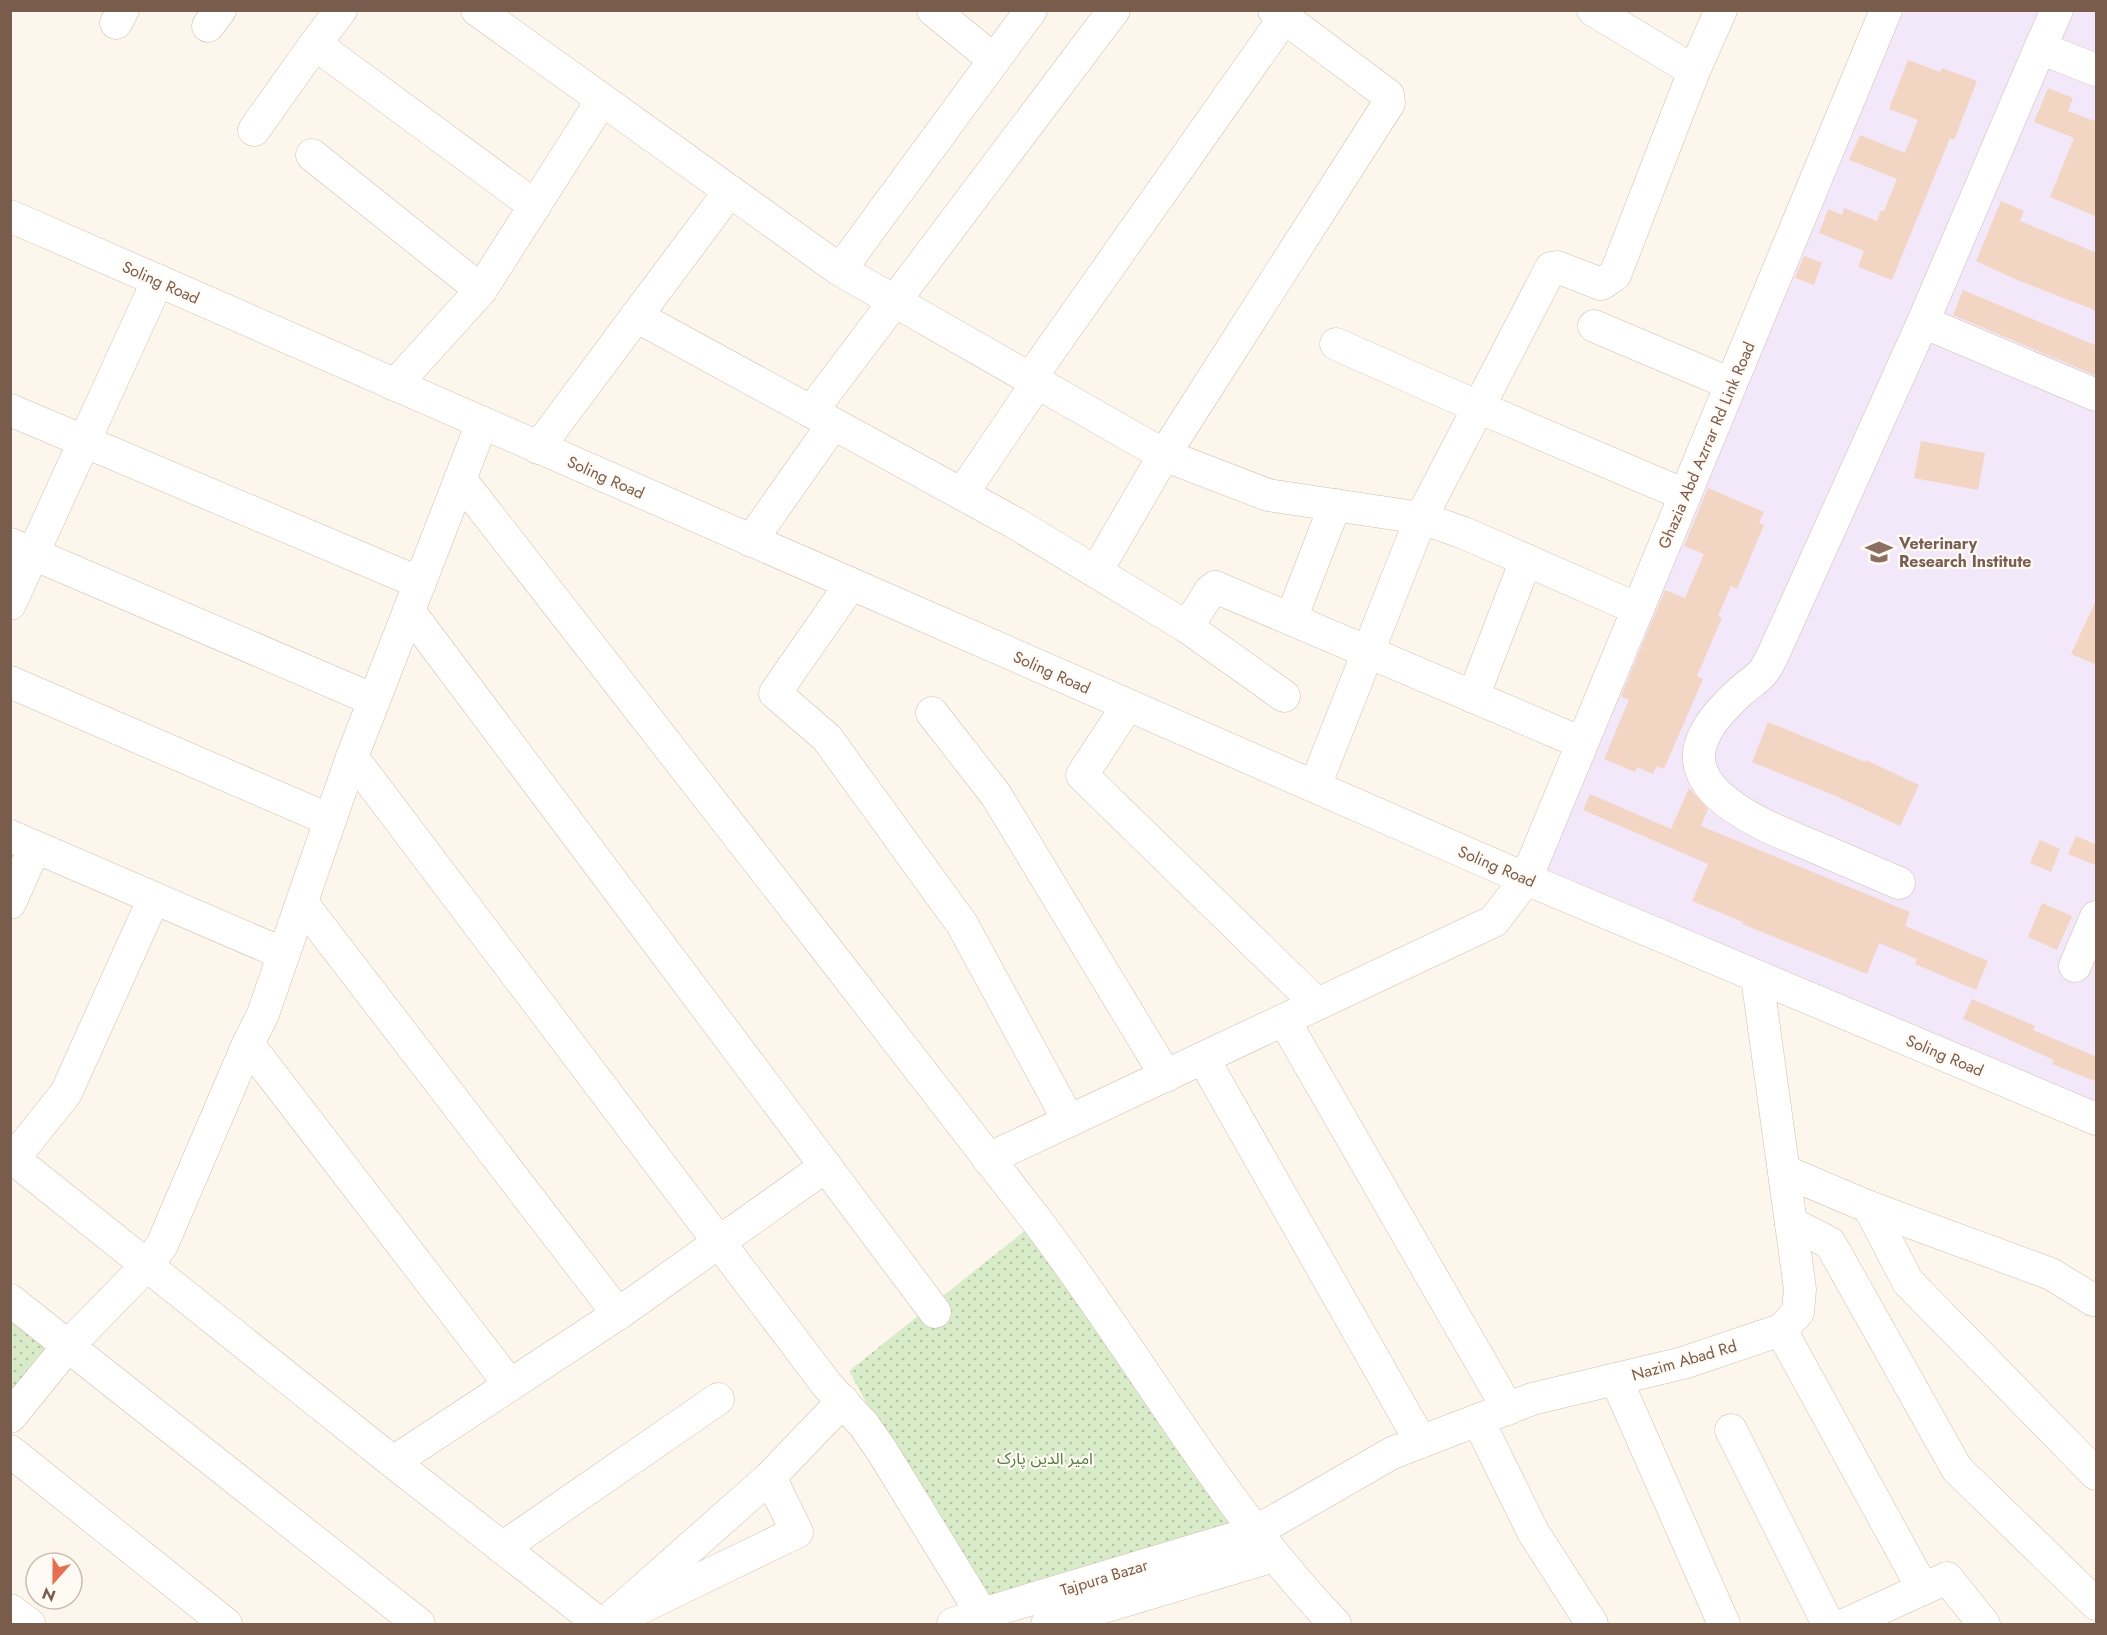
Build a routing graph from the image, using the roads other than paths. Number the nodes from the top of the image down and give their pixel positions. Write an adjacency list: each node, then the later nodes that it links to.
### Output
1 (341, 10): 11 (street)
2 (477, 10): 16 (street)
3 (933, 10): 13 (street)
4 (1031, 10): 13 (street)
5 (1114, 10): 25 (street)
6 (1593, 10): 14 (street)
7 (1721, 10): 14 (street)
8 (1886, 10): 31 (street, Ghazia Abd Azrrar Rd Link Road)
9 (2057, 10): 12 (street)
10 (1279, 14): 30 (street); 40 (street)
11 (315, 44): 17 (street); 20 (street)
12 (2040, 48): 15 (street); 27 (street)
13 (994, 60): 22 (street)
14 (1694, 70): 34 (street)
15 (2097, 70)
16 (602, 100): 19 (street); 20 (street)
17 (254, 130)
18 (312, 155): 24 (street)
19 (729, 192): 22 (street); 26 (street)
20 (535, 206): 24 (street)
21 (10, 216): 23 (street, Soling Road)
22 (840, 270): 25 (street)
23 (158, 280): 32 (street, Soling Road); 38 (street)
24 (481, 290): 32 (street)
25 (895, 302): 30 (street); 36 (street)
26 (636, 316): 36 (street); 39 (street)
27 (1923, 321): 33 (street); 69 (street)
28 (1594, 326): 31 (street)
29 (1336, 344): 34 (street)
30 (1033, 381): 40 (street); 42 (street)
31 (1731, 384): 43 (street, Ghazia Abd Azrrar Rd Link Road)
32 (395, 385): 37 (street, Soling Road)
33 (2097, 395)
34 (1478, 407): 43 (street); 45 (street)
35 (10, 410): 38 (street)
36 (822, 418): 42 (street); 46 (street)
37 (482, 423): 39 (street, Soling Road); 41 (street)
38 (85, 441): 47 (street); 51 (street)
39 (538, 448): 46 (street, Soling Road)
40 (1164, 455): 44 (street); 49 (street)
41 (460, 479): 51 (street); 85 (street)
42 (962, 494): 49 (street)
43 (1685, 495): 53 (street, Ghazia Abd Azrrar Rd Link Road)
44 (1335, 505): 45 (street); 54 (street)
45 (1421, 518): 48 (street); 56 (street)
46 (751, 541): 50 (street, Soling Road)
47 (22, 549): 52 (street); 60 (street)
48 (1527, 560): 53 (street); 59 (street)
49 (1096, 572): 55 (street)
50 (851, 584): 61 (street, Soling Road); 83 (street)
51 (414, 597): 60 (street); 86 (street)
52 (10, 604)
53 (1638, 609): 63 (street, Ghazia Abd Azrrar Rd Link Road)
54 (1291, 619): 55 (street); 56 (street)
55 (1187, 627): 58 (street)
56 (1367, 653): 59 (street); 65 (street)
57 (10, 682): 66 (street)
58 (1284, 696)
59 (1473, 697): 63 (street)
60 (374, 700): 64 (street)
61 (1128, 705): 65 (street, Soling Road); 77 (street)
62 (932, 713): 81 (street)
63 (1582, 743): 68 (street, Ghazia Abd Azrrar Rd Link Road)
64 (352, 757): 66 (street); 90 (street)
65 (1315, 786): 68 (street, Soling Road)
66 (330, 820): 72 (street)
67 (23, 841): 70 (street); 71 (street)
68 (1526, 879): 76 (street, Soling Road); 77 (street, Ghazia Abd Azrrar Rd Link Road)
69 (1899, 884)
70 (154, 898): 74 (street); 84 (street)
71 (10, 903)
72 (302, 903): 74 (street); 95 (street)
73 (2097, 917): 75 (street)
74 (284, 954): 79 (street)
75 (2075, 966)
76 (1757, 977): 82 (street, Soling Road); 87 (street)
77 (1317, 1004): 78 (street, Ghazia Abd Azrrar Rd Link Road)
78 (1284, 1020): 80 (street, Ghazia Abd Azrrar Rd Link Road); 102 (street)
79 (248, 1044): 91 (street); 99 (street)
80 (1203, 1058): 81 (street, Ghazia Abd Azrrar Rd Link Road); 106 (street)
81 (1166, 1076): 83 (street, Ghazia Abd Azrrar Rd Link Road)
82 (2097, 1119)
83 (1069, 1121): 85 (street, Ghazia Abd Azrrar Rd Link Road)
84 (12, 1157): 91 (street)
85 (988, 1159): 111 (street)
86 (826, 1166): 90 (street); 94 (street)
87 (1784, 1172): 88 (street); 89 (street)
88 (1869, 1207): 93 (street); 109 (street)
89 (1791, 1223): 96 (street); 115 (street)
90 (719, 1242): 95 (street); 101 (street)
91 (148, 1264): 97 (street); 108 (street)
92 (10, 1300): 97 (street)
93 (2093, 1300)
94 (935, 1312)
95 (618, 1314): 99 (street)
96 (1781, 1330): 98 (street, Nazim Abad Rd); 114 (street)
97 (68, 1346): 103 (street); 120 (street)
98 (1616, 1379): 102 (street, Nazim Abad Rd); 126 (street)
99 (510, 1386): 108 (street)
100 (718, 1399): 112 (street)
101 (843, 1401): 110 (street); 117 (street)
102 (1508, 1409): 104 (street, Nazim Abad Rd)
103 (10, 1417)
104 (1478, 1420): 106 (street, Nazim Abad Rd); 125 (street)
105 (1731, 1430): 127 (street)
106 (1421, 1442): 111 (street, Nazim Abad Rd)
107 (10, 1451): 119 (street)
108 (393, 1462): 112 (street)
109 (2097, 1474)
110 (770, 1476): 121 (street); 121 (street)
111 (1255, 1532): 113 (street); 117 (street, Tajpura Bazar)
112 (502, 1548): 121 (street)
113 (1274, 1556): 123 (street, Tajpura Bazar); 124 (street)
114 (1923, 1589): 128 (street); 129 (street)
115 (2097, 1604)
116 (10, 1610): 118 (street)
117 (984, 1619): 122 (street, Tajpura Bazar)
118 (29, 1624)
119 (226, 1624)
120 (419, 1624)
121 (603, 1624)
122 (953, 1624)
123 (1047, 1624)
124 (1335, 1624)
125 (1592, 1624)
126 (1724, 1624)
127 (1828, 1624)
128 (1846, 1624)
129 (1984, 1624)

